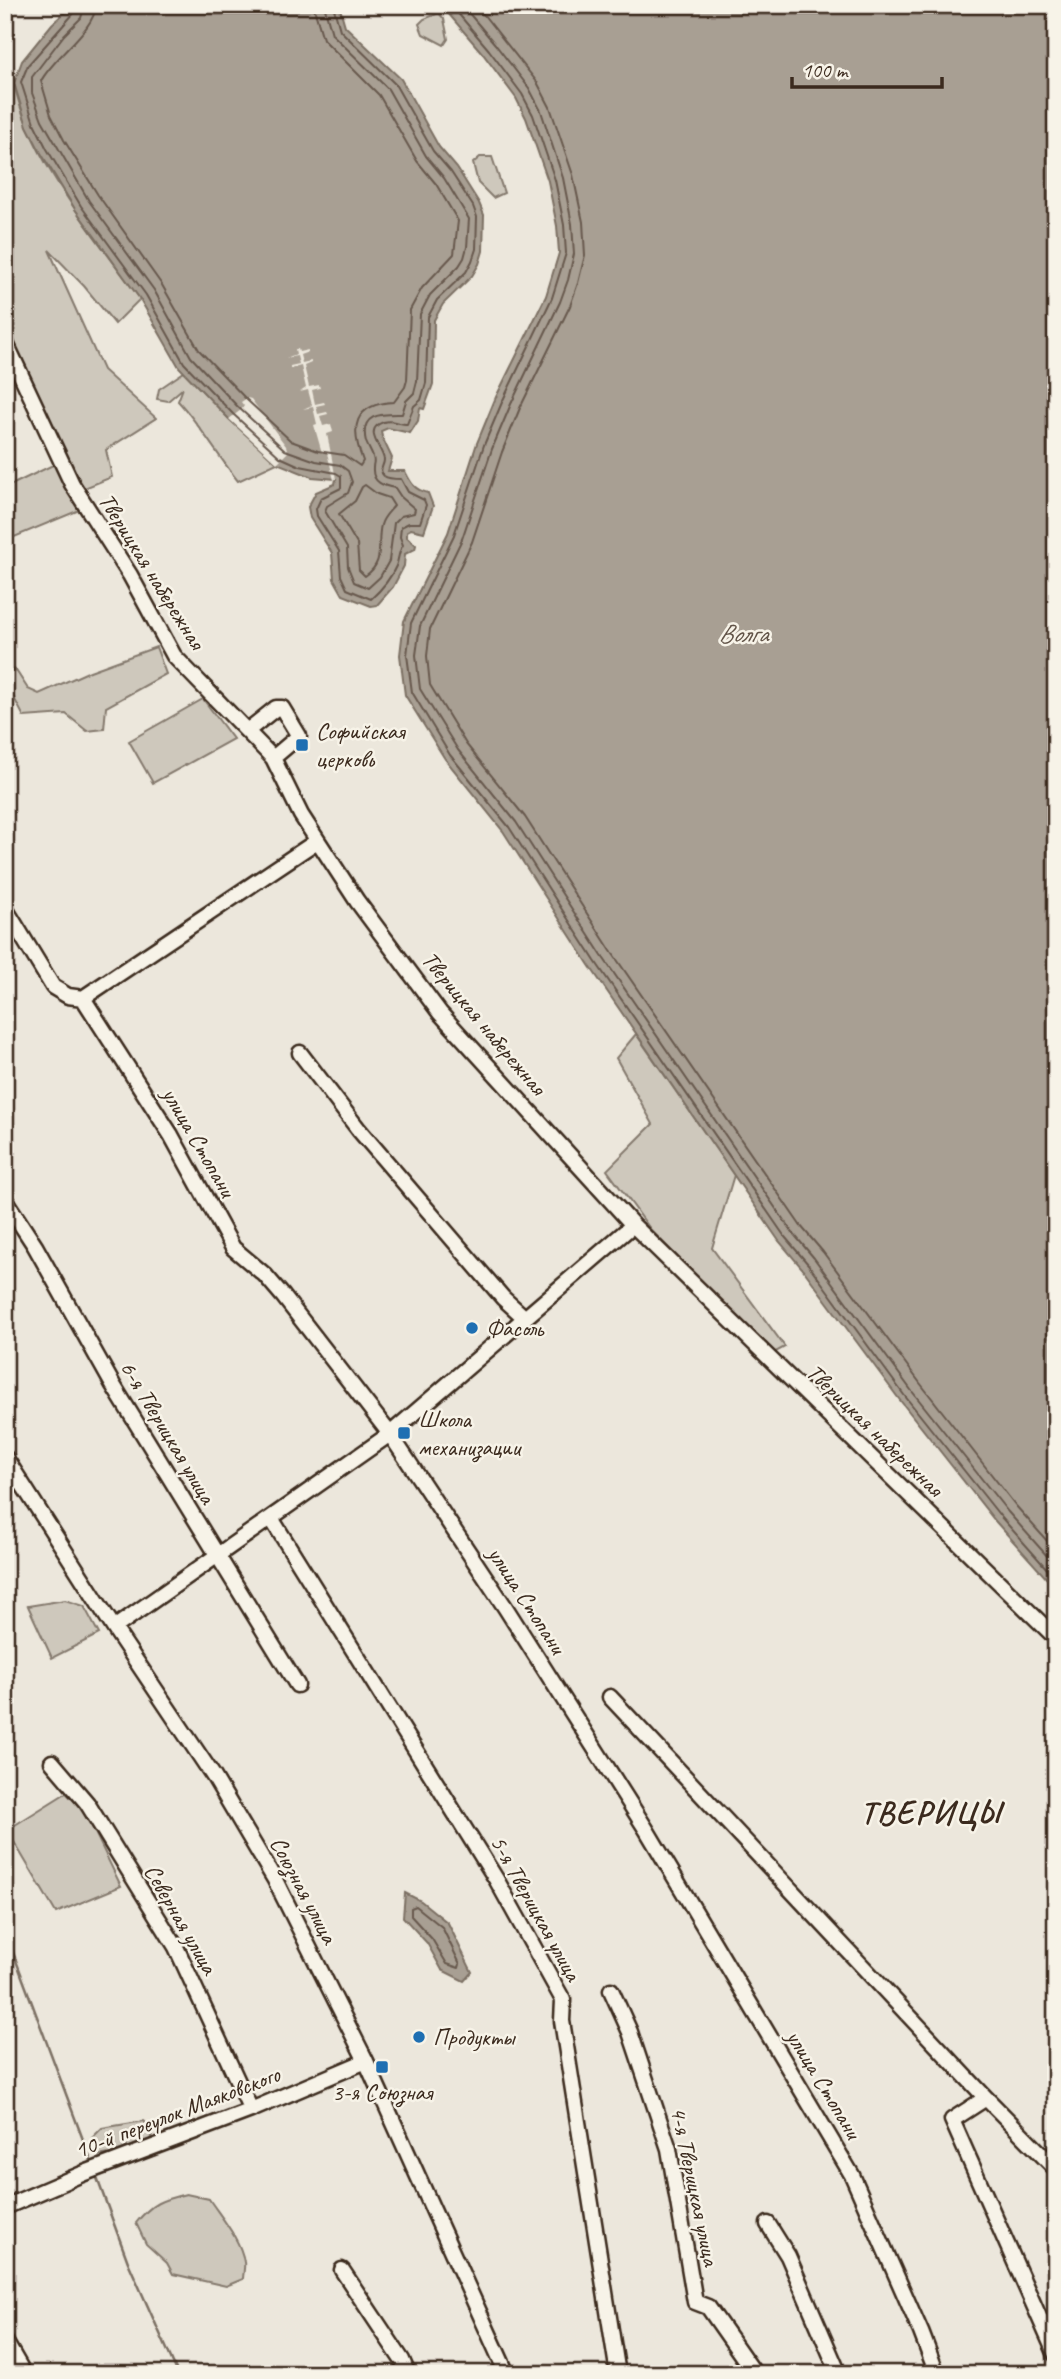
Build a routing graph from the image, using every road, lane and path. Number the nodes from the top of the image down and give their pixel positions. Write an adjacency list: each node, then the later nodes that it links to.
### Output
1 (5, 341): 2 (street, Тверицкая набережная)
2 (247, 731): 3 (street, Тверицкая набережная); 3 (street)
3 (273, 758): 4 (street, Тверицкая набережная)
4 (317, 841): 6 (street); 9 (street, Тверицкая набережная)
5 (5, 908): 6 (street)
6 (83, 998): 11 (street, улица Стопани)
7 (300, 1053): 10 (street)
8 (5, 1200): 14 (street, 6-я Тверицкая улица)
9 (633, 1225): 10 (street); 16 (street, Тверицкая набережная)
10 (525, 1318): 11 (street)
11 (390, 1434): 13 (street); 36 (street, улица Стопани)
12 (5, 1457): 15 (street, Союзная улица)
13 (271, 1518): 14 (street); 33 (street, 5-я Тверицкая улица)
14 (217, 1556): 15 (street); 17 (street, 6-я Тверицкая улица)
15 (114, 1628): 21 (street, Союзная улица)
16 (1056, 1638)
17 (297, 1685)
18 (610, 1697): 22 (street)
19 (52, 1762): 23 (street, Северная улица)
20 (611, 1990): 34 (street, 4-я Тверицкая улица)
21 (366, 2060): 23 (street, 10-й переулок Маяковского); 32 (street, Союзная улица)
22 (986, 2098): 24 (street); 29 (street)
23 (251, 2110): 25 (street, 10-й переулок Маяковского)
24 (1056, 2169)
25 (5, 2207)
26 (768, 2224): 35 (street)
27 (342, 2270): 31 (street)
28 (5, 2341): 30 (street)
29 (1056, 2355)
30 (24, 2374)
31 (408, 2374)
32 (507, 2374)
33 (618, 2374)
34 (755, 2374)
35 (839, 2374)
36 (937, 2374)

